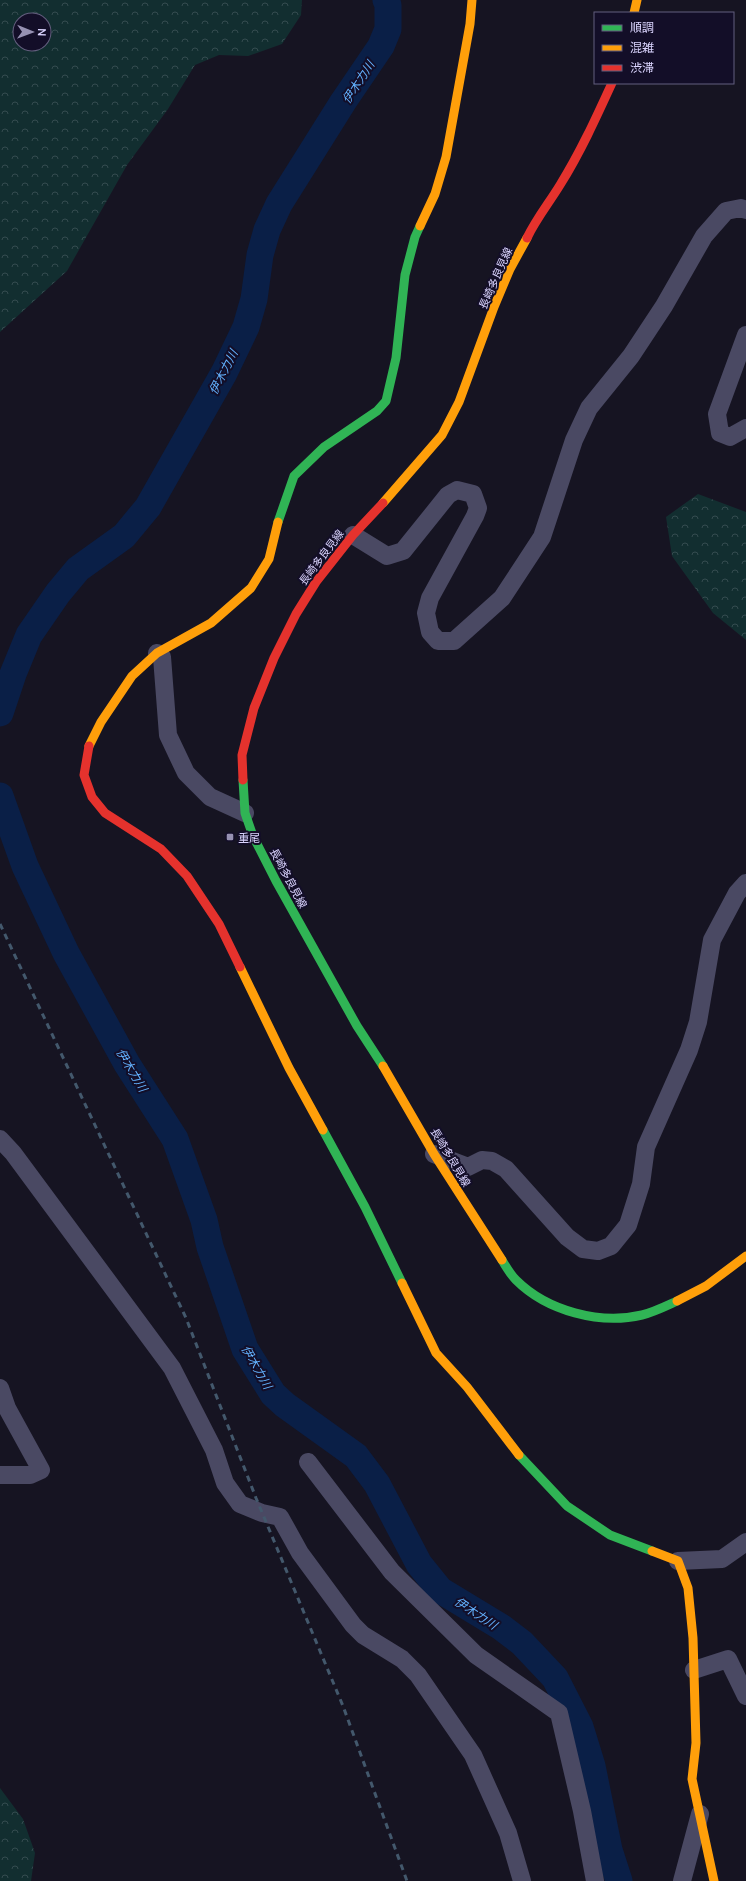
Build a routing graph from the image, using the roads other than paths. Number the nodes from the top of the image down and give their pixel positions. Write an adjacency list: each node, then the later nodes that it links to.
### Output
1 (472, 0): 9 (street)
2 (637, 0): 3 (street)
3 (634, 12)
4 (612, 84): 8 (street, 長崎多良見線)
5 (746, 210): 8 (street)
6 (746, 335): 7 (street)
7 (746, 428)
8 (353, 535): 10 (street, 長崎多良見線)
9 (157, 653): 10 (street); 19 (street)
10 (245, 813): 13 (street, 長崎多良見線)
11 (746, 883): 13 (street)
12 (0, 1139): 23 (street)
13 (434, 1154): 14 (street, 長崎多良見線)
14 (746, 1256)
15 (0, 1388): 17 (street)
16 (308, 1462): 24 (street)
17 (0, 1475)
18 (746, 1542): 19 (street)
19 (678, 1561): 20 (street)
20 (694, 1670): 21 (street); 22 (street)
21 (746, 1696)
22 (700, 1814): 25 (street); 26 (street)
23 (522, 1881)
24 (595, 1881)
25 (682, 1881)
26 (714, 1881)

